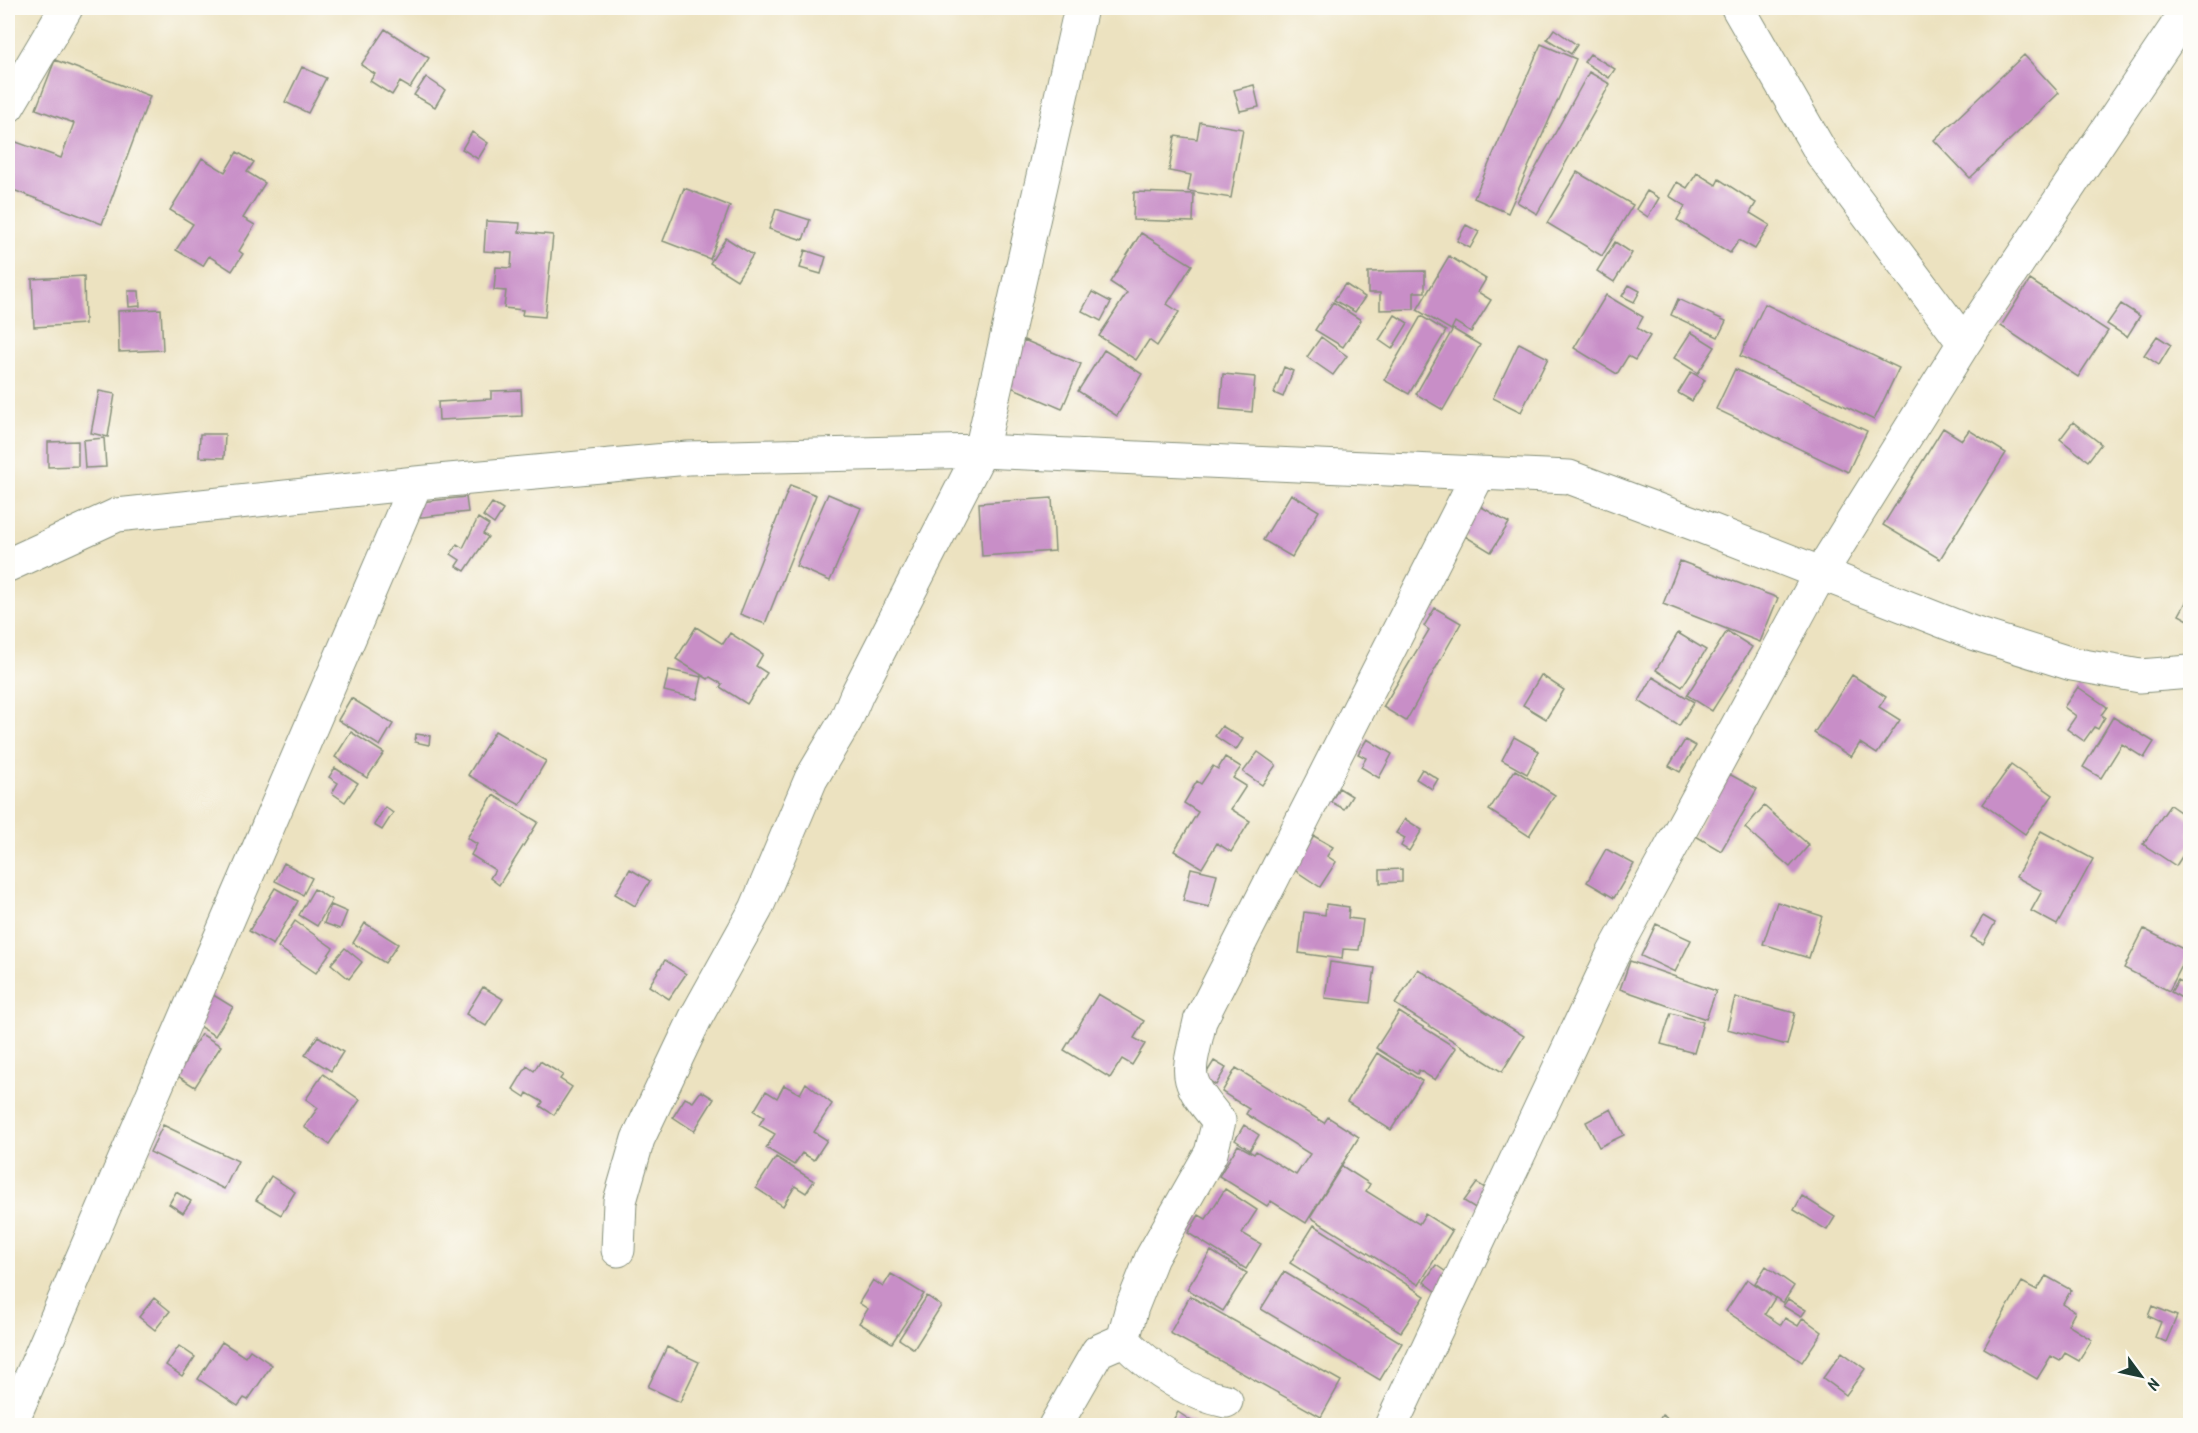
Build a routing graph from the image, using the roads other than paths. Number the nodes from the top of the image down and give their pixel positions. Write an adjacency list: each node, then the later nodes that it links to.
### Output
1 (66, 8): 5 (street)
2 (1081, 8): 7 (street)
3 (1738, 8): 6 (street)
4 (2189, 8): 6 (street)
5 (8, 105)
6 (1964, 343): 11 (street)
7 (981, 451): 8 (street); 9 (street); 13 (street)
8 (1479, 473): 11 (street); 14 (street)
9 (416, 483): 10 (street); 16 (street)
10 (8, 565)
11 (1820, 574): 12 (street); 18 (street)
12 (2190, 672)
13 (618, 1250)
14 (1123, 1340): 15 (street); 17 (street)
15 (1226, 1401)
16 (10, 1425)
17 (1055, 1425)
18 (1391, 1425)

